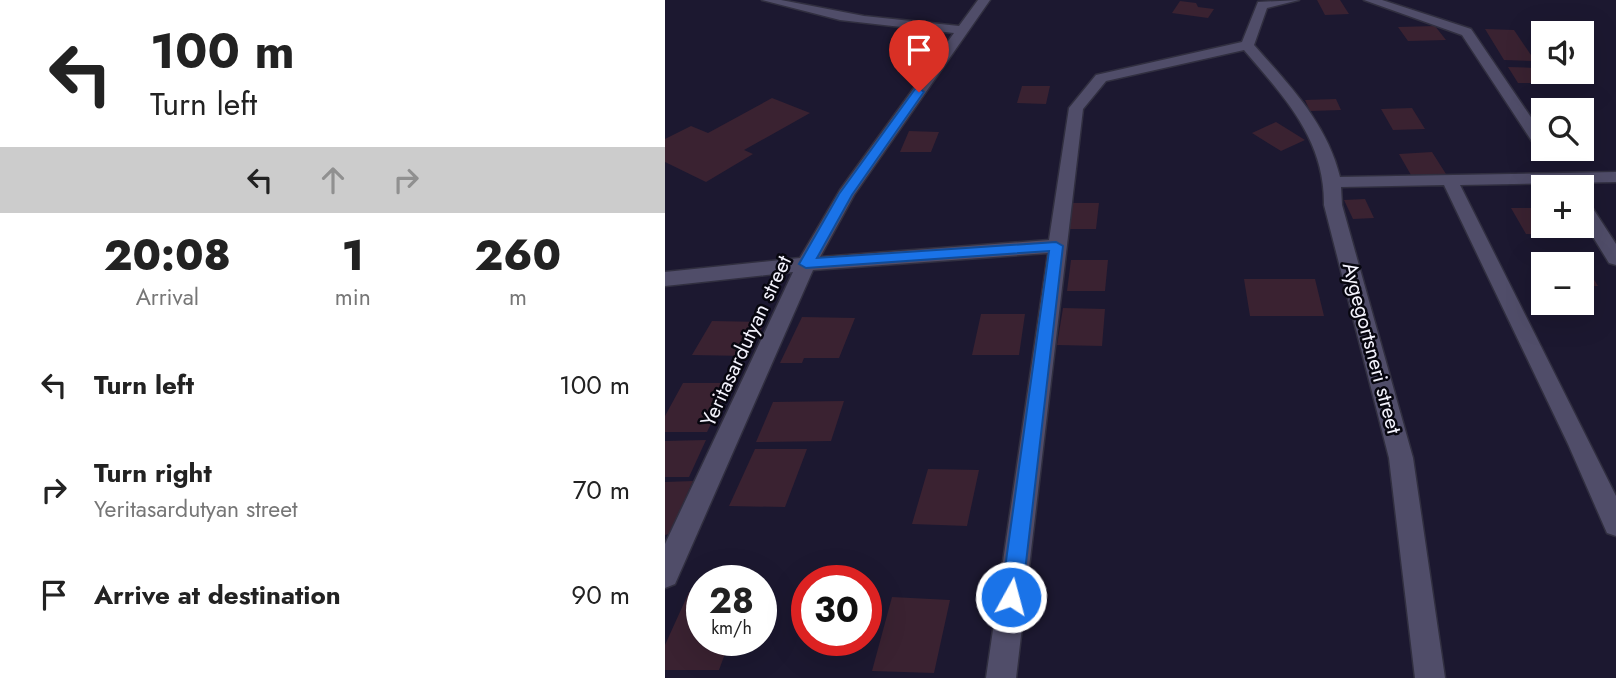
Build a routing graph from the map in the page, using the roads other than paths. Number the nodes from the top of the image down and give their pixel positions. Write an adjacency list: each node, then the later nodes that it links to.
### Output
1 (768, 0): 5 (street)
2 (984, 0): 5 (street, Yeritasardutyan street)
3 (1293, 0): 6 (street)
4 (1370, 0): 7 (street)
5 (962, 30): 16 (street, Yeritasardutyan street)
6 (1247, 45): 11 (street, Aygegortsneri street); 14 (street)
7 (1531, 128)
8 (1616, 177): 9 (street)
9 (1594, 179)
10 (1450, 181): 11 (street); 12 (street); 18 (street)
11 (1335, 182): 21 (street, Aygegortsneri street)
12 (1531, 182)
13 (1594, 224): 15 (street)
14 (1056, 246): 16 (street); 20 (street)
15 (1616, 259)
16 (806, 264): 17 (street); 19 (street, Yeritasardutyan street)
17 (665, 279)
18 (1616, 524)
19 (665, 574)
20 (1001, 678)
21 (1430, 678)

